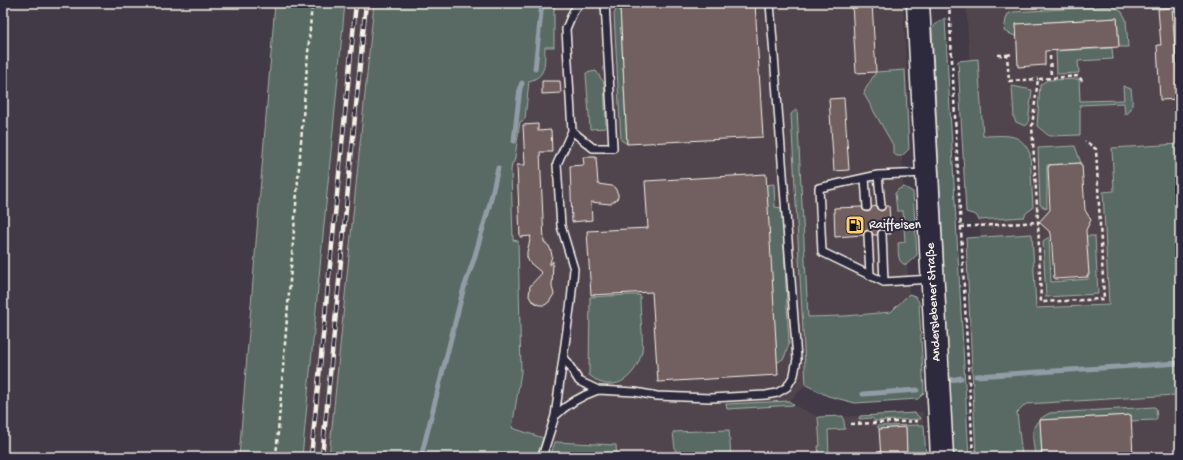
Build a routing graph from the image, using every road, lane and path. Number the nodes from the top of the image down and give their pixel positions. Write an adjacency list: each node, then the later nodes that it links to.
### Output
1 (312, 3): 33 (path)
2 (580, 3): 14 (lane)
3 (605, 3): 14 (lane)
4 (770, 3): 29 (lane)
5 (918, 3): 16 (main road, Anderslebener Straße)
6 (949, 3): 22 (path)
7 (1007, 54): 8 (path); 9 (path); 12 (path)
8 (1012, 54)
9 (998, 55)
10 (1050, 56): 11 (path)
11 (1051, 77): 12 (path); 13 (path)
12 (1038, 79): 21 (path)
13 (1082, 81)
14 (572, 131): 28 (lane)
15 (1085, 141): 21 (path)
16 (927, 173): 17 (lane); 26 (main road, Anderslebener Straße)
17 (878, 175): 18 (lane); 19 (lane)
18 (865, 178): 20 (lane); 25 (lane)
19 (881, 206)
20 (867, 207)
21 (1038, 222): 22 (path)
22 (960, 227): 36 (path)
23 (882, 234): 27 (lane)
24 (868, 235): 25 (lane)
25 (870, 275): 27 (lane)
26 (933, 279): 27 (lane); 35 (main road, Anderslebener Straße)
27 (884, 282)
28 (564, 357): 29 (lane); 30 (lane)
29 (598, 390): 30 (lane)
30 (555, 416): 34 (lane)
31 (927, 421): 32 (path)
32 (851, 424)
33 (276, 457)
34 (542, 457)
35 (942, 457)
36 (973, 457)

